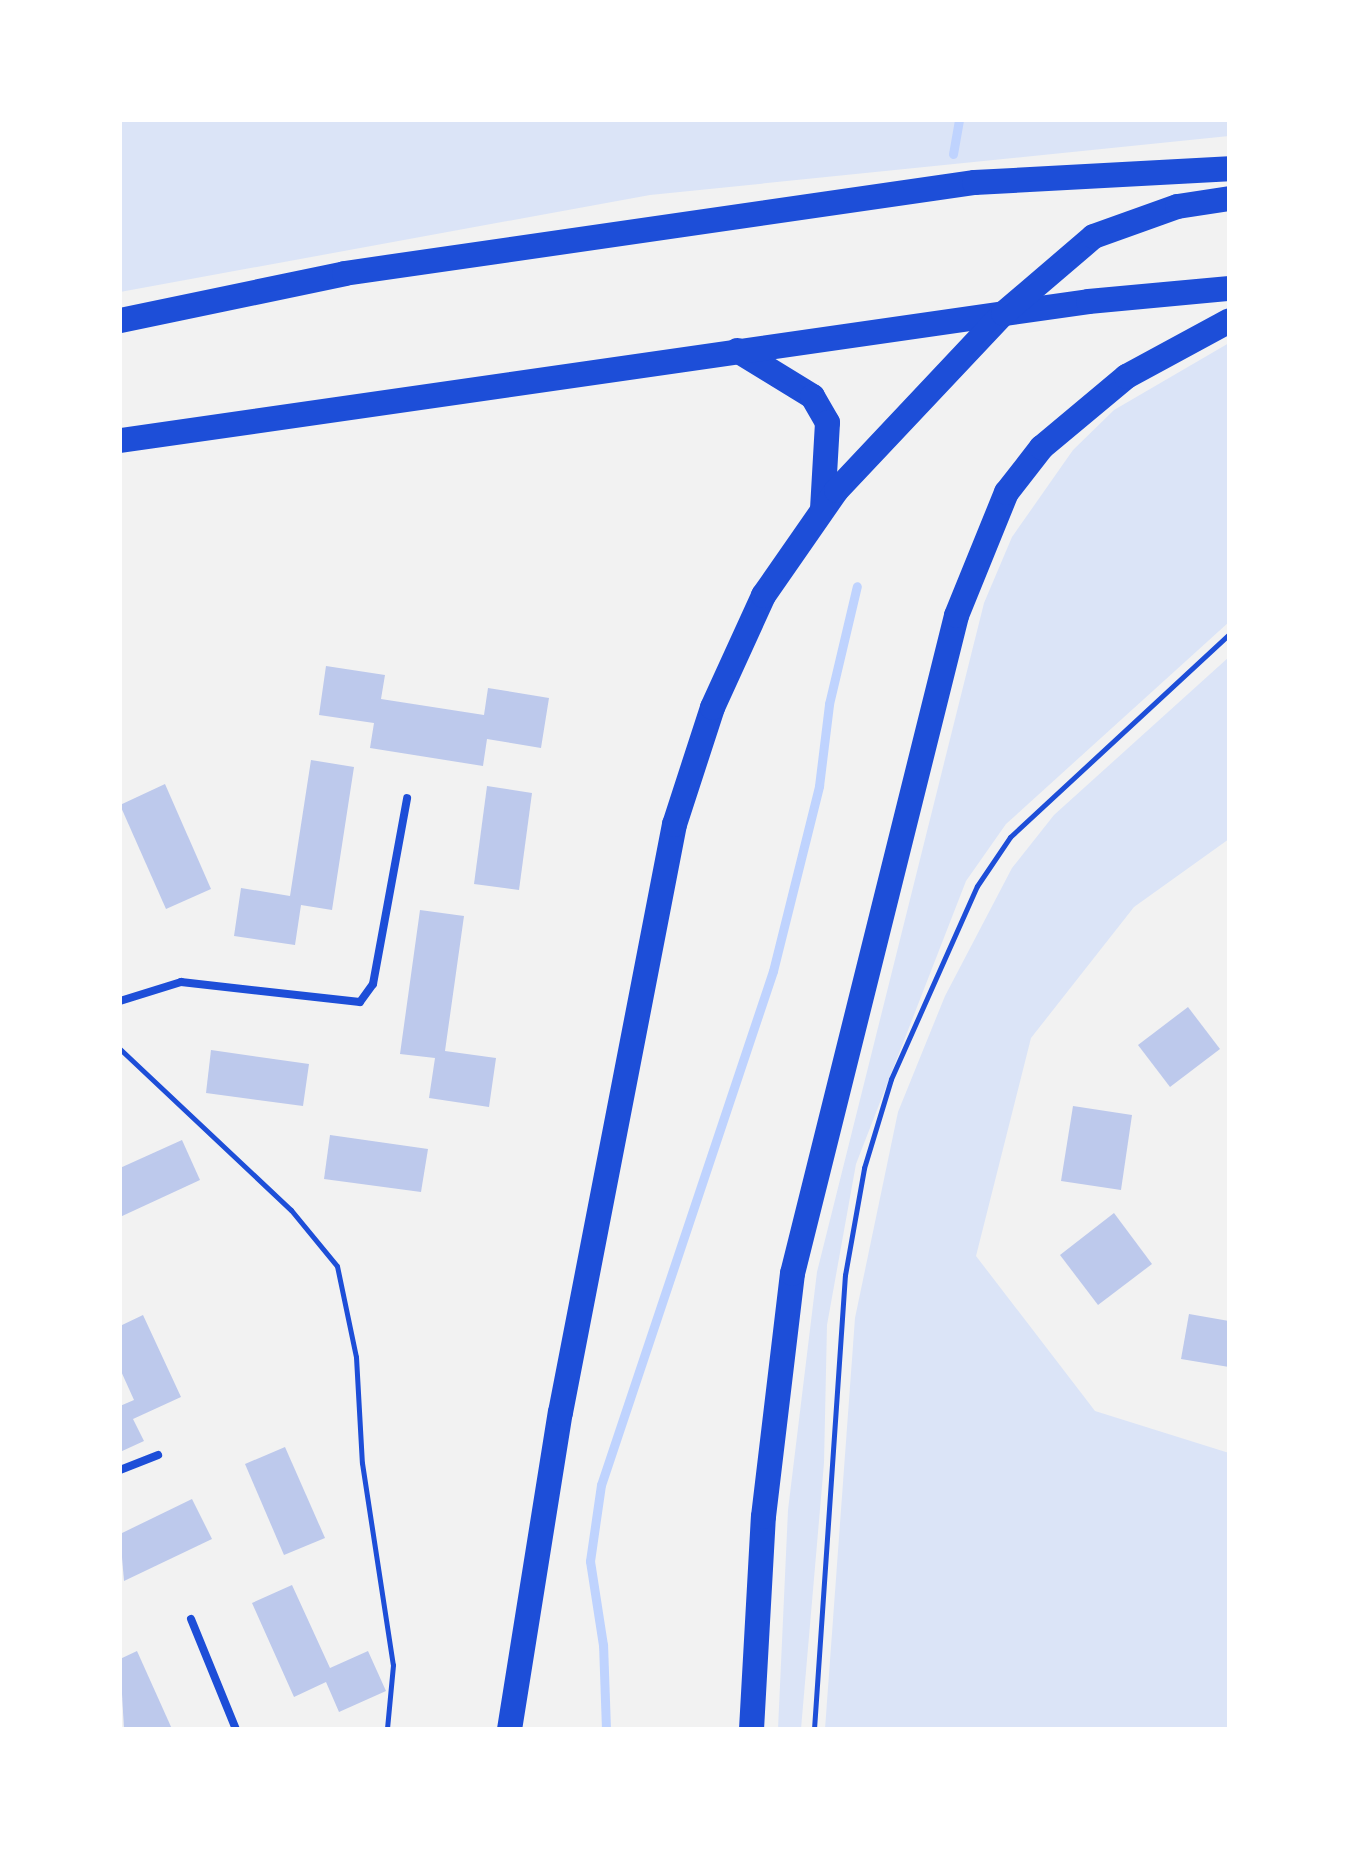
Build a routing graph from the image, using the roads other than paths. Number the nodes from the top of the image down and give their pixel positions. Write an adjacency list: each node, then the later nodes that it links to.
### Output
1 (1229, 168): 5 (main road)
2 (1229, 198): 4 (main road)
3 (1229, 288): 4 (main road)
4 (1003, 313): 7 (main road); 9 (main road)
5 (120, 320)
6 (1229, 320): 17 (main road)
7 (737, 350): 8 (main road); 9 (main road)
8 (120, 440)
9 (822, 510): 16 (main road)
10 (407, 798): 11 (lane)
11 (120, 1001)
12 (158, 1455): 13 (lane)
13 (120, 1470)
14 (191, 1619): 15 (lane)
15 (236, 1729)
16 (510, 1729)
17 (751, 1729)

